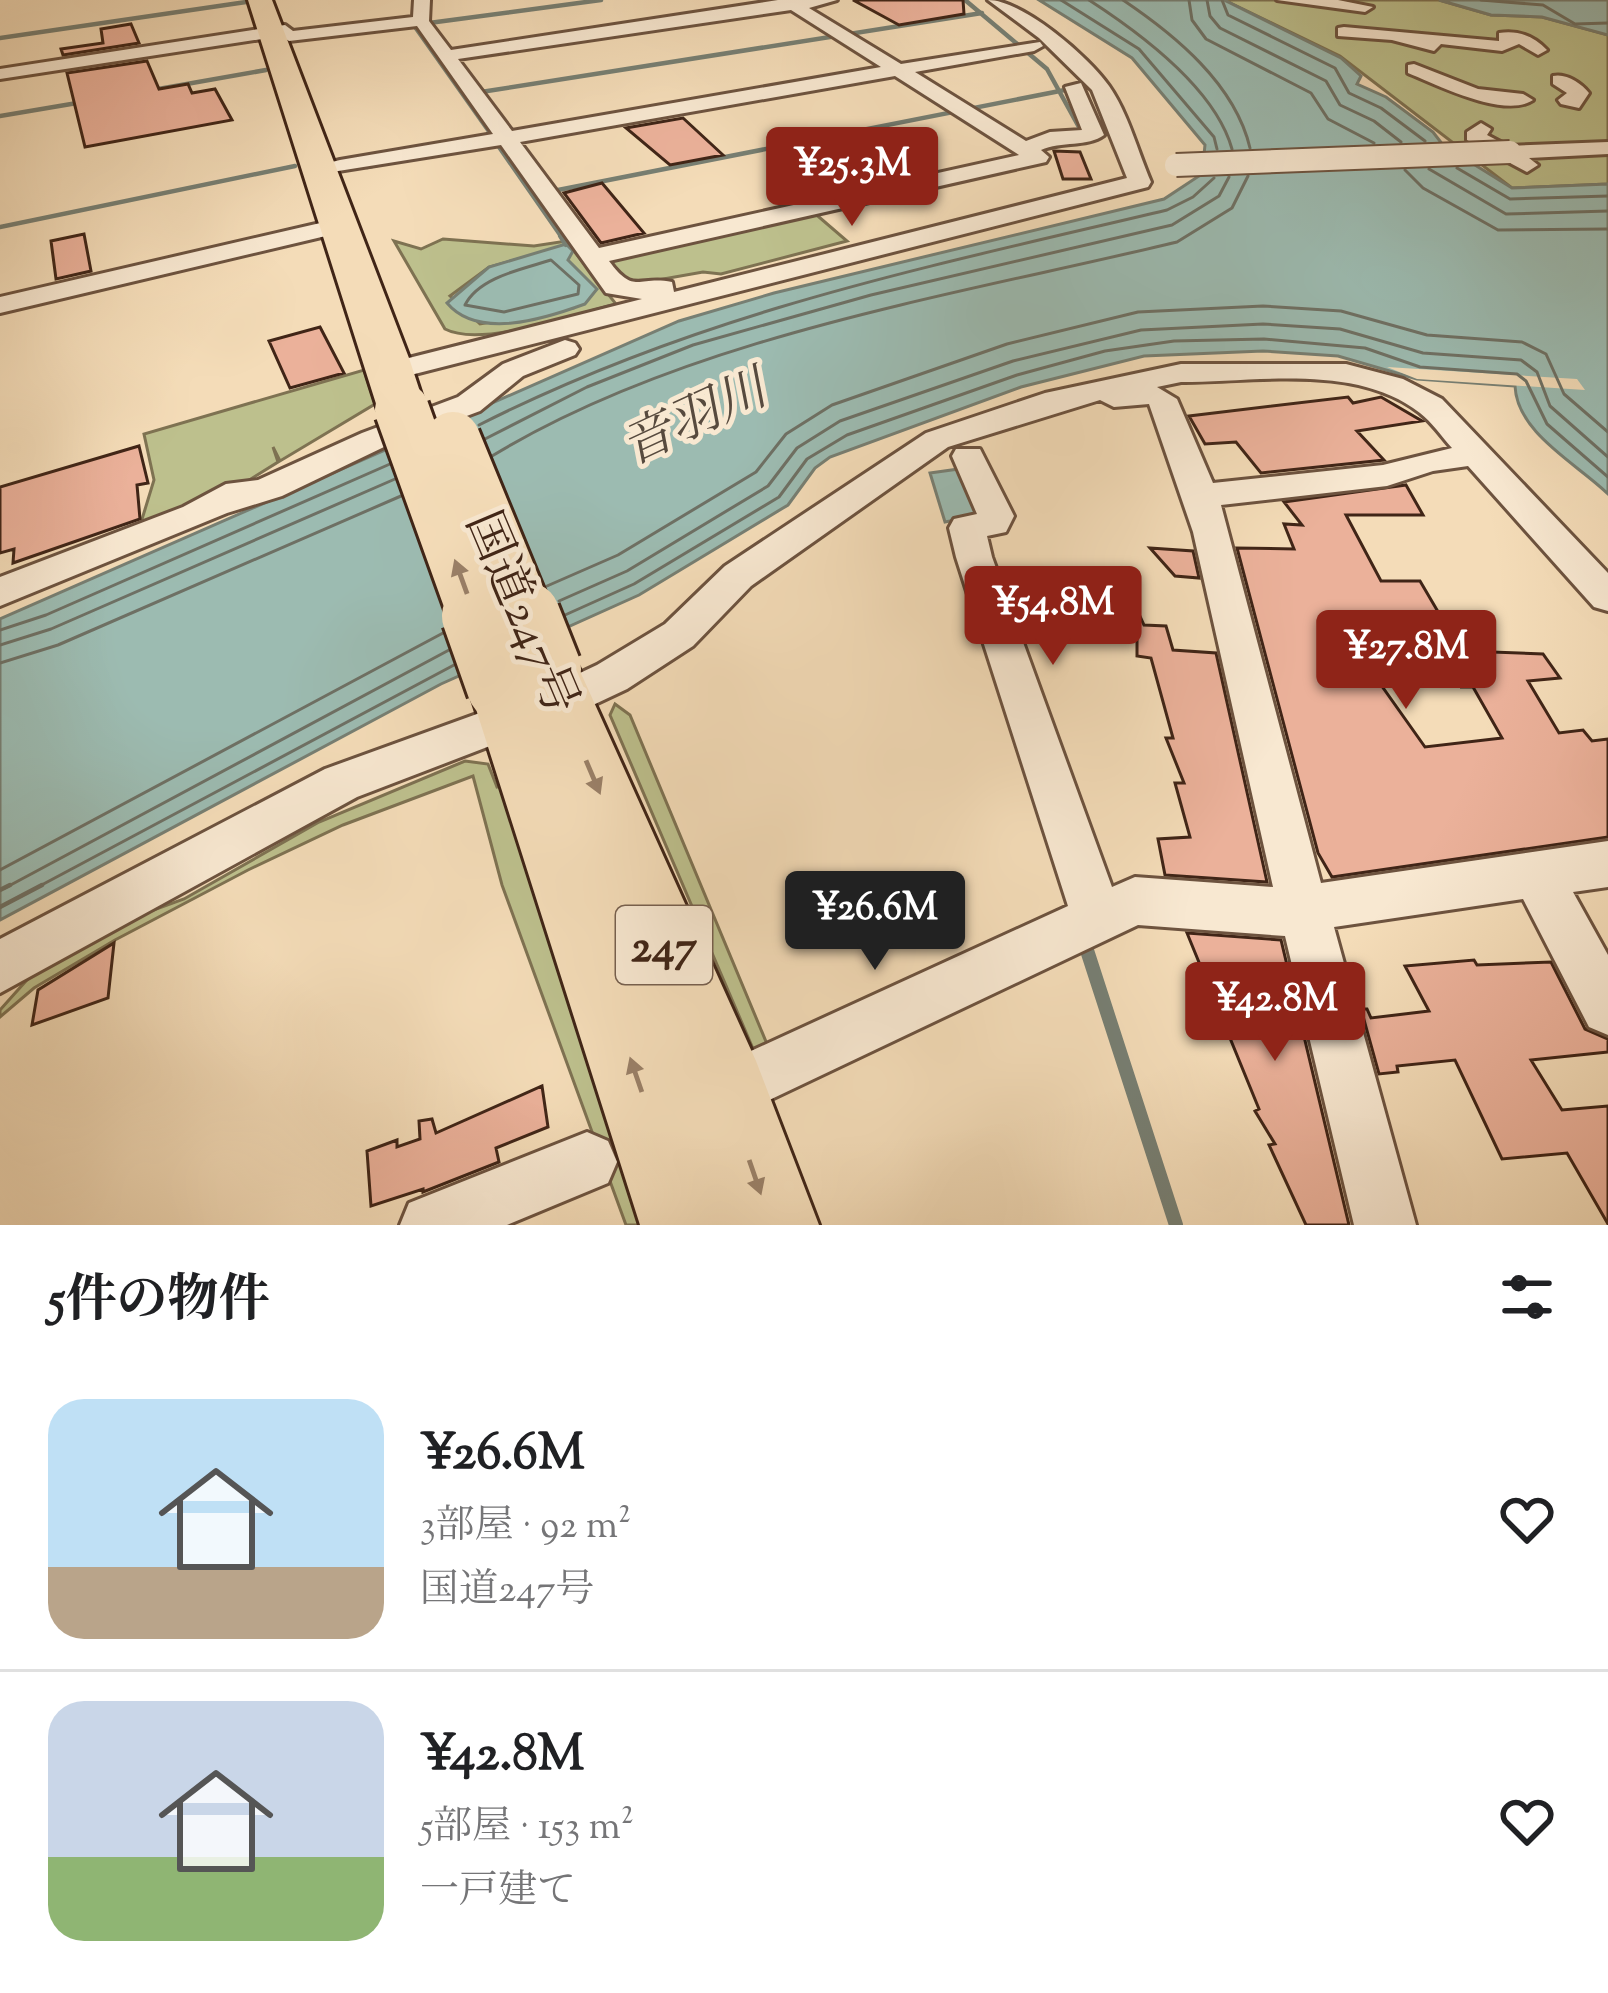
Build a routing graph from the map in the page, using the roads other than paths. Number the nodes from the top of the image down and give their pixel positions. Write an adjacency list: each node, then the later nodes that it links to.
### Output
1 (829, 0): 6 (street)
2 (976, 0): 13 (street)
3 (996, 0): 29 (street)
4 (1023, 0): 12 (street)
5 (1285, 0): 7 (street)
6 (790, 3): 16 (street); 17 (street)
7 (1365, 7)
8 (422, 10): 9 (street); 16 (street)
9 (275, 20): 18 (street); 30 (highway, 国道247号 / 247); 31 (highway, 国道247号 / 247)
10 (1344, 32): 11 (street)
11 (1402, 34): 14 (street); 15 (street)
12 (1077, 36)
13 (1034, 46): 17 (street); 26 (street)
14 (1446, 47)
15 (1538, 50)
16 (446, 56): 25 (street)
17 (896, 69): 25 (street); 26 (street)
18 (0, 74)
19 (1560, 80): 23 (street)
20 (1407, 81): 21 (street)
21 (1488, 97): 22 (street); 24 (street)
22 (1523, 100)
23 (1573, 104)
24 (1479, 130): 28 (street); 28 (street)
25 (506, 138): 30 (street); 32 (street)
26 (1025, 148): 32 (street)
27 (1608, 148): 28 (street)
28 (1509, 157): 29 (street, bridge)
29 (1158, 164): 33 (street)
30 (340, 167): 35 (highway, 国道247号 / 247)
31 (342, 225): 34 (street); 35 (highway, 国道247号 / 247)
32 (592, 257): 33 (street)
33 (727, 288): 35 (street); 40 (street)
34 (0, 305)
35 (411, 389): 40 (street); 45 (highway, 国道247号 / 247, bridge)
36 (1056, 400): 37 (street); 39 (street); 45 (street)
37 (1477, 454): 39 (street); 44 (street)
38 (968, 455): 49 (street)
39 (1202, 496): 48 (street)
40 (220, 503): 41 (street)
41 (75, 562): 42 (street); 43 (street)
42 (0, 577)
43 (0, 592)
44 (1608, 597)
45 (530, 694): 50 (street); 52 (highway, 国道247号 / 247, one-way to 52); 55 (highway, 国道247号 / 247, one-way to 45)
46 (1608, 864): 47 (street)
47 (1536, 874): 48 (street); 51 (street)
48 (1303, 913): 49 (street); 57 (street)
49 (1086, 922): 52 (street)
50 (1, 967)
51 (1608, 1008)
52 (725, 1092): 56 (highway, 国道247号 / 247, one-way to 56)
53 (587, 1162): 54 (street)
54 (431, 1225)
55 (688, 1225)
56 (771, 1225)
57 (1385, 1225)

